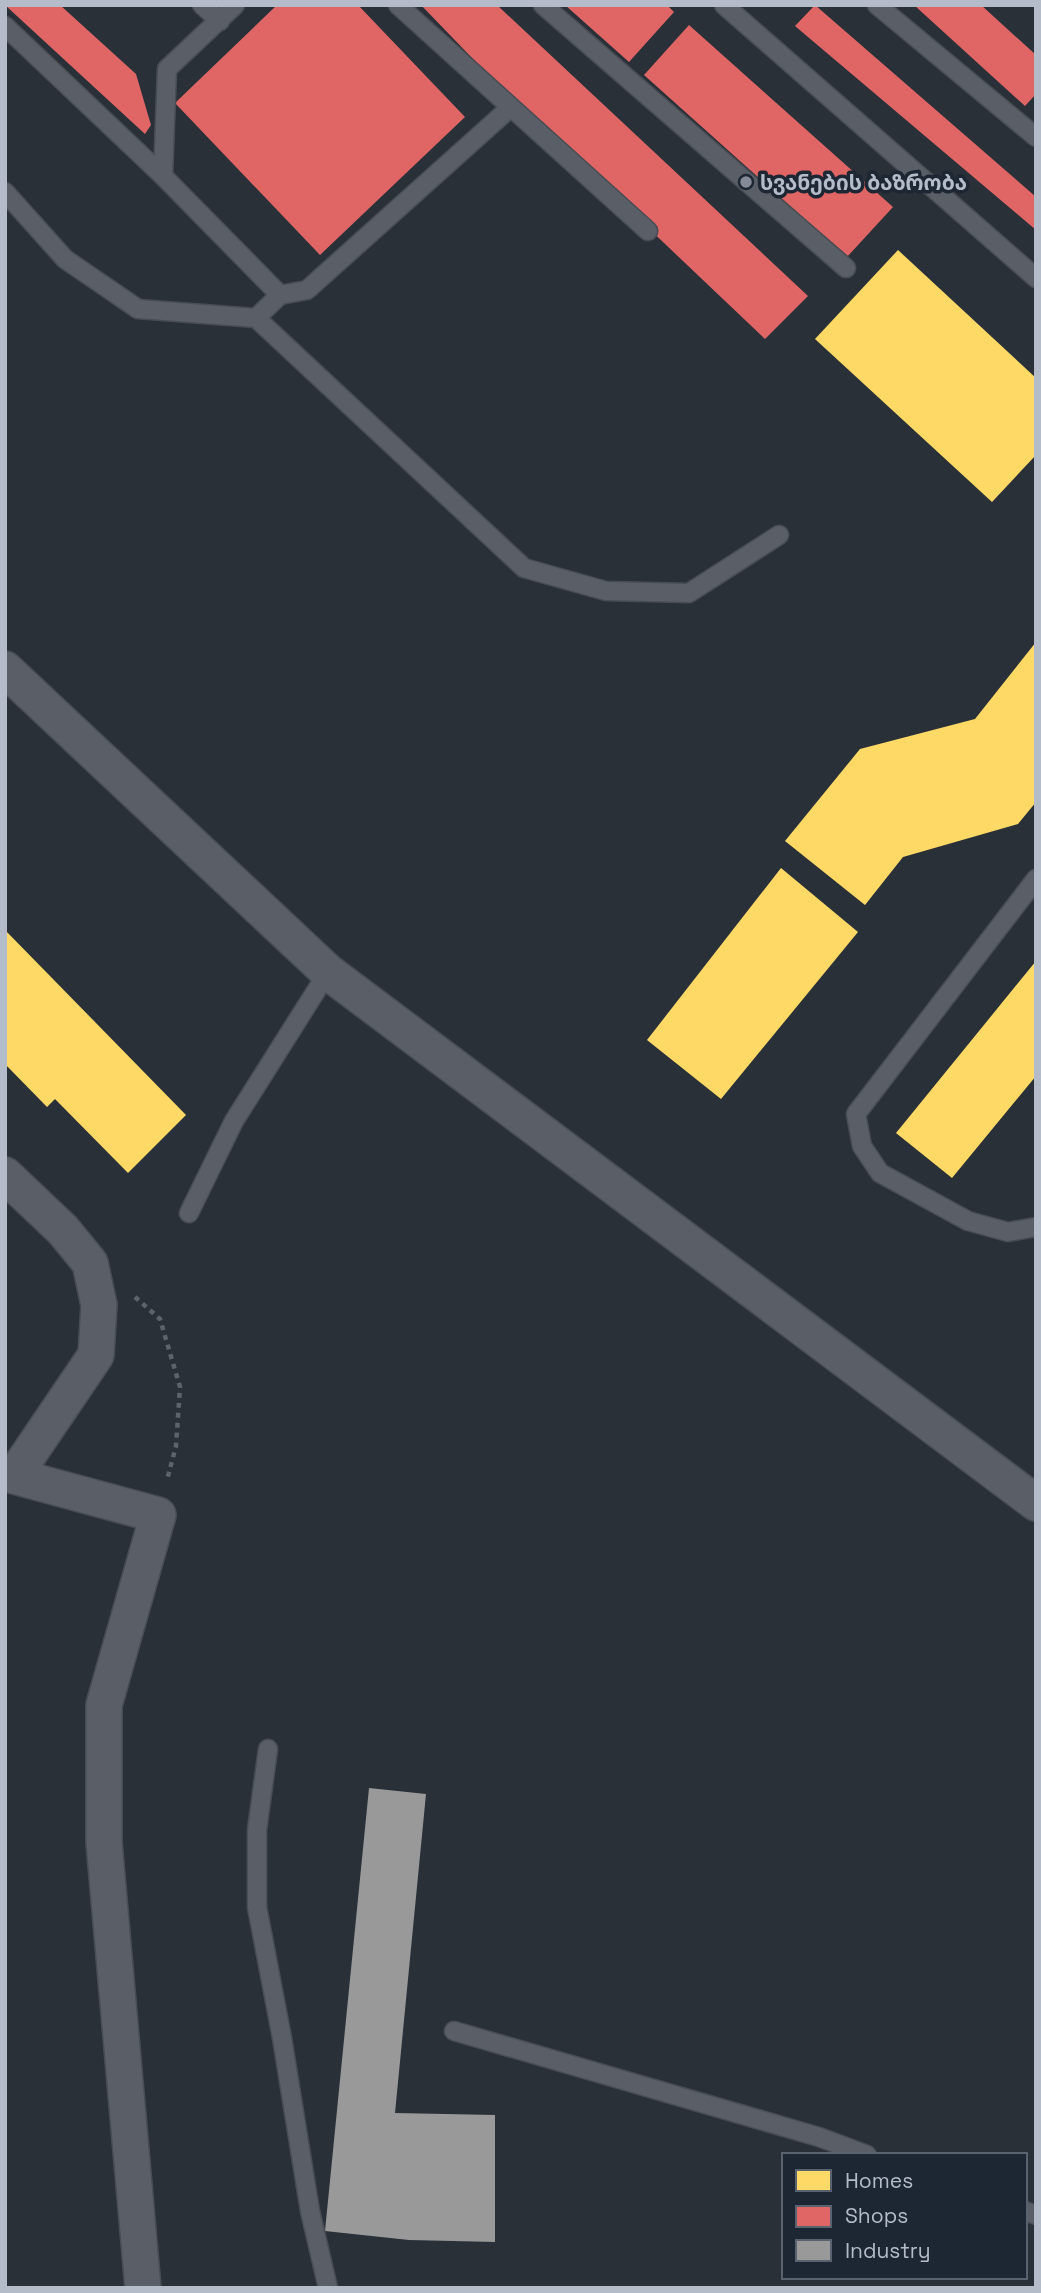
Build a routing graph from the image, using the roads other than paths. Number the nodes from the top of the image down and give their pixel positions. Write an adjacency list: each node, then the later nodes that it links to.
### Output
1 (202, 5): 7 (lane)
2 (235, 5): 7 (lane)
3 (398, 5): 9 (lane)
4 (543, 5): 14 (lane)
5 (724, 5): 15 (lane)
6 (877, 5): 10 (lane)
7 (220, 21): 11 (lane)
8 (5, 26): 11 (lane)
9 (511, 107): 13 (lane); 16 (lane)
10 (1036, 137)
11 (163, 176): 16 (lane)
12 (5, 192): 17 (lane)
13 (648, 231)
14 (846, 268)
15 (1036, 278)
16 (281, 295): 17 (lane)
17 (256, 318): 18 (lane)
18 (779, 536)
19 (5, 669): 21 (street)
20 (1036, 879): 24 (lane)
21 (328, 972): 23 (lane); 26 (street)
22 (5, 1175): 25 (street)
23 (189, 1213)
24 (1036, 1227)
25 (10, 1482): 30 (street)
26 (1036, 1503)
27 (268, 1749): 31 (lane)
28 (454, 2031): 29 (lane)
29 (862, 2153)
30 (143, 2288)
31 (328, 2288)

